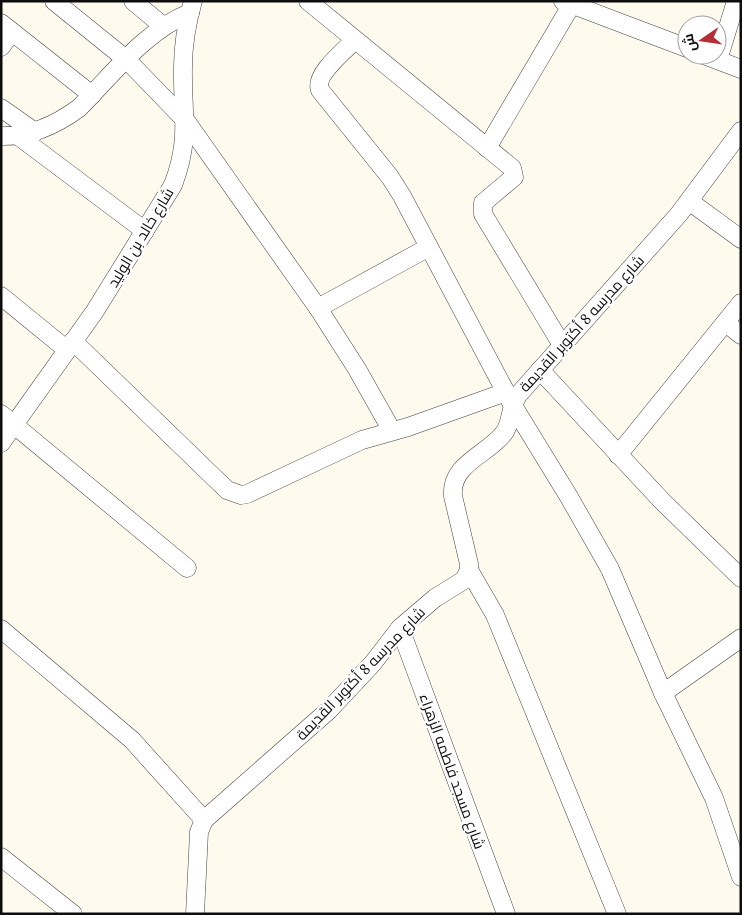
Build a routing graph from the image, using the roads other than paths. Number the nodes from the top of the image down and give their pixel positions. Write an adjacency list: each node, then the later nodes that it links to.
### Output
1 (54, 1): 13 (street)
2 (133, 1): 8 (street)
3 (308, 1): 10 (street)
4 (736, 1): 7 (street)
5 (567, 3): 11 (street); 22 (street)
6 (192, 7): 8 (street); 18 (street, شارع خالد بن الوليد)
7 (727, 22)
8 (163, 26): 13 (street)
9 (7, 28): 12 (street); 16 (street)
10 (354, 41): 22 (street); 26 (street)
11 (677, 44)
12 (1, 47)
13 (128, 60): 16 (street); 18 (street)
14 (727, 64): 15 (street)
15 (741, 69)
16 (92, 95): 20 (street)
17 (1, 108): 20 (street)
18 (186, 121): 24 (street, شارع خالد بن الوليد); 29 (street)
19 (741, 131): 23 (street, شارع مدرسه 8 أكتوبر القديمة)
20 (34, 132): 21 (street)
21 (9, 136): 24 (street)
22 (487, 148): 33 (street)
23 (688, 201): 25 (street); 33 (street, شارع مدرسه 8 أكتوبر القديمة)
24 (145, 231): 32 (street, شارع خالد بن الوليد)
25 (741, 239)
26 (429, 247): 29 (street); 35 (street)
27 (1, 296): 32 (street)
28 (741, 302): 30 (street)
29 (318, 308): 37 (street)
30 (726, 323): 31 (street); 39 (street)
31 (741, 335)
32 (69, 345): 36 (street, شارع خالد بن الوليد); 37 (street)
33 (562, 345): 34 (street, شارع مدرسه 8 أكتوبر القديمة)
34 (540, 370): 35 (street, شارع مدرسه 8 أكتوبر القديمة); 39 (street)
35 (509, 398): 37 (street); 41 (street, شارع مدرسه 8 أكتوبر القديمة); 46 (street)
36 (7, 419): 38 (street, شارع خالد بن الوليد); 40 (street)
37 (392, 432)
38 (1, 443)
39 (618, 455): 42 (street)
40 (187, 568)
41 (469, 570): 43 (street, شارع مدرسه 8 أكتوبر القديمة); 53 (street)
42 (741, 578)
43 (400, 628): 47 (street, شارع مدرسه 8 أكتوبر القديمة); 52 (street, شارع مسجد فاطمه الزهراء)
44 (1, 629): 47 (street)
45 (741, 638): 46 (street)
46 (663, 694): 49 (street)
47 (204, 820): 51 (street)
48 (1, 857): 50 (street)
49 (741, 877)
50 (73, 914)
51 (195, 914)
52 (506, 914)
53 (617, 914)

